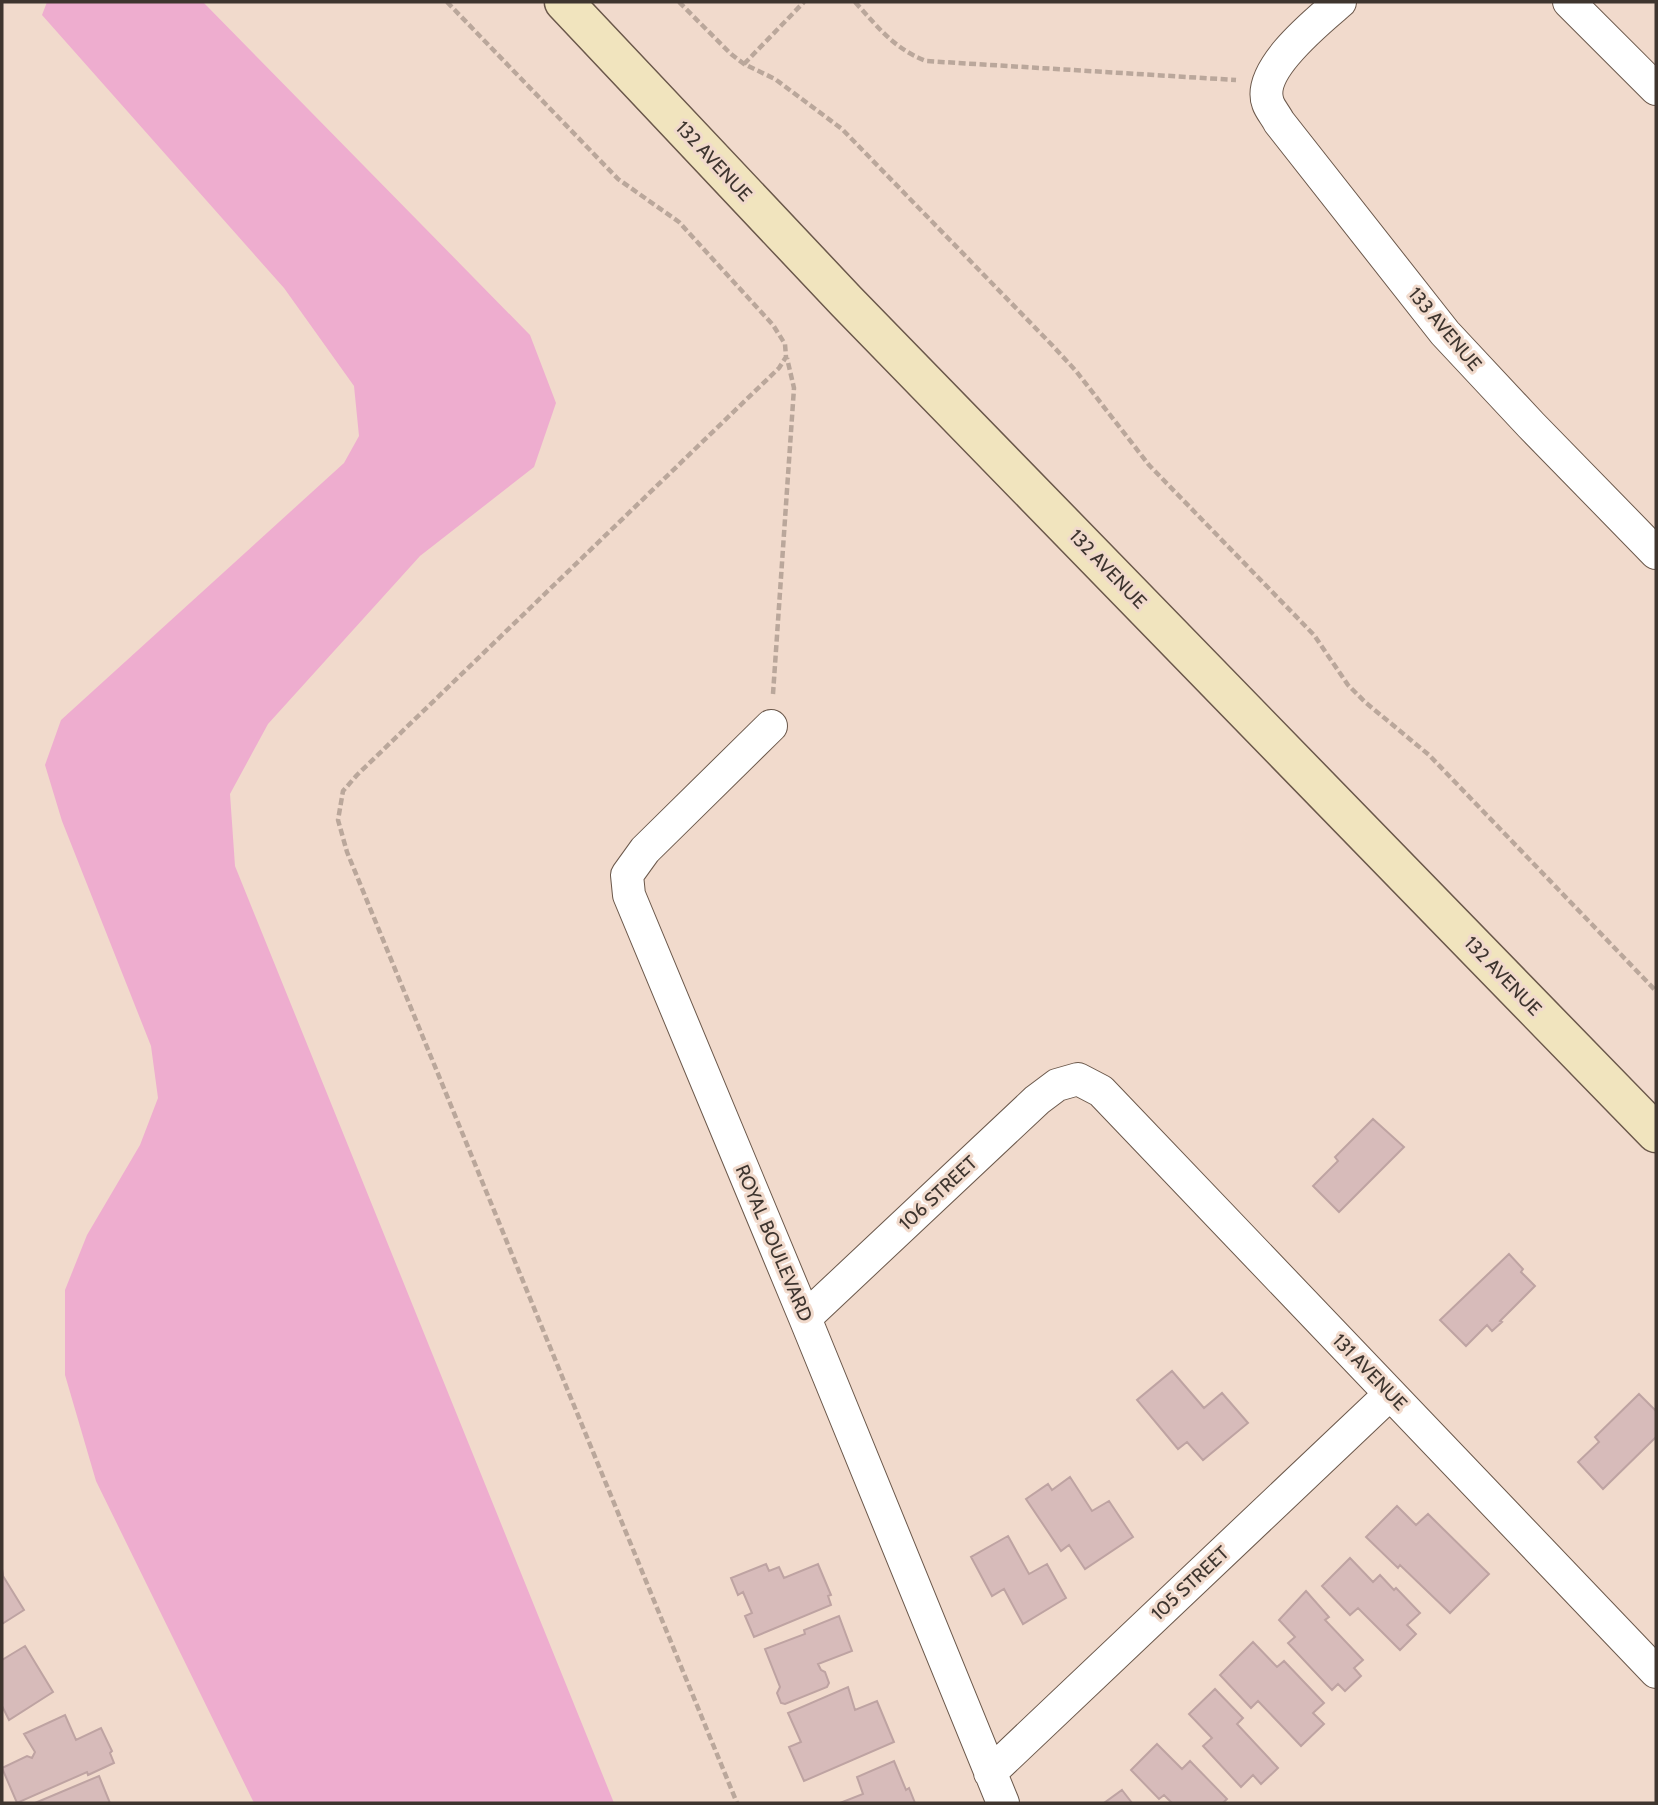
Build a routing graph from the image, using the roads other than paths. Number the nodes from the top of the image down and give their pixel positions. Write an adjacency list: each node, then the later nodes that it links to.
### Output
1 (564, 2): 8 (main road, 132 AVENUE)
2 (1340, 2): 5 (street, 133 AVENUE)
3 (1569, 2): 4 (street)
4 (1656, 89)
5 (1656, 553)
6 (771, 726): 9 (street, ROYAL BOULEVARD)
7 (1078, 1079): 9 (street, 106 STREET); 10 (street, 131 AVENUE)
8 (1656, 1133)
9 (805, 1318): 12 (street, ROYAL BOULEVARD)
10 (1390, 1394): 11 (street, 131 AVENUE); 12 (street, 105 STREET)
11 (1656, 1672)
12 (990, 1773): 13 (street, ROYAL BOULEVARD)
13 (1003, 1803)

